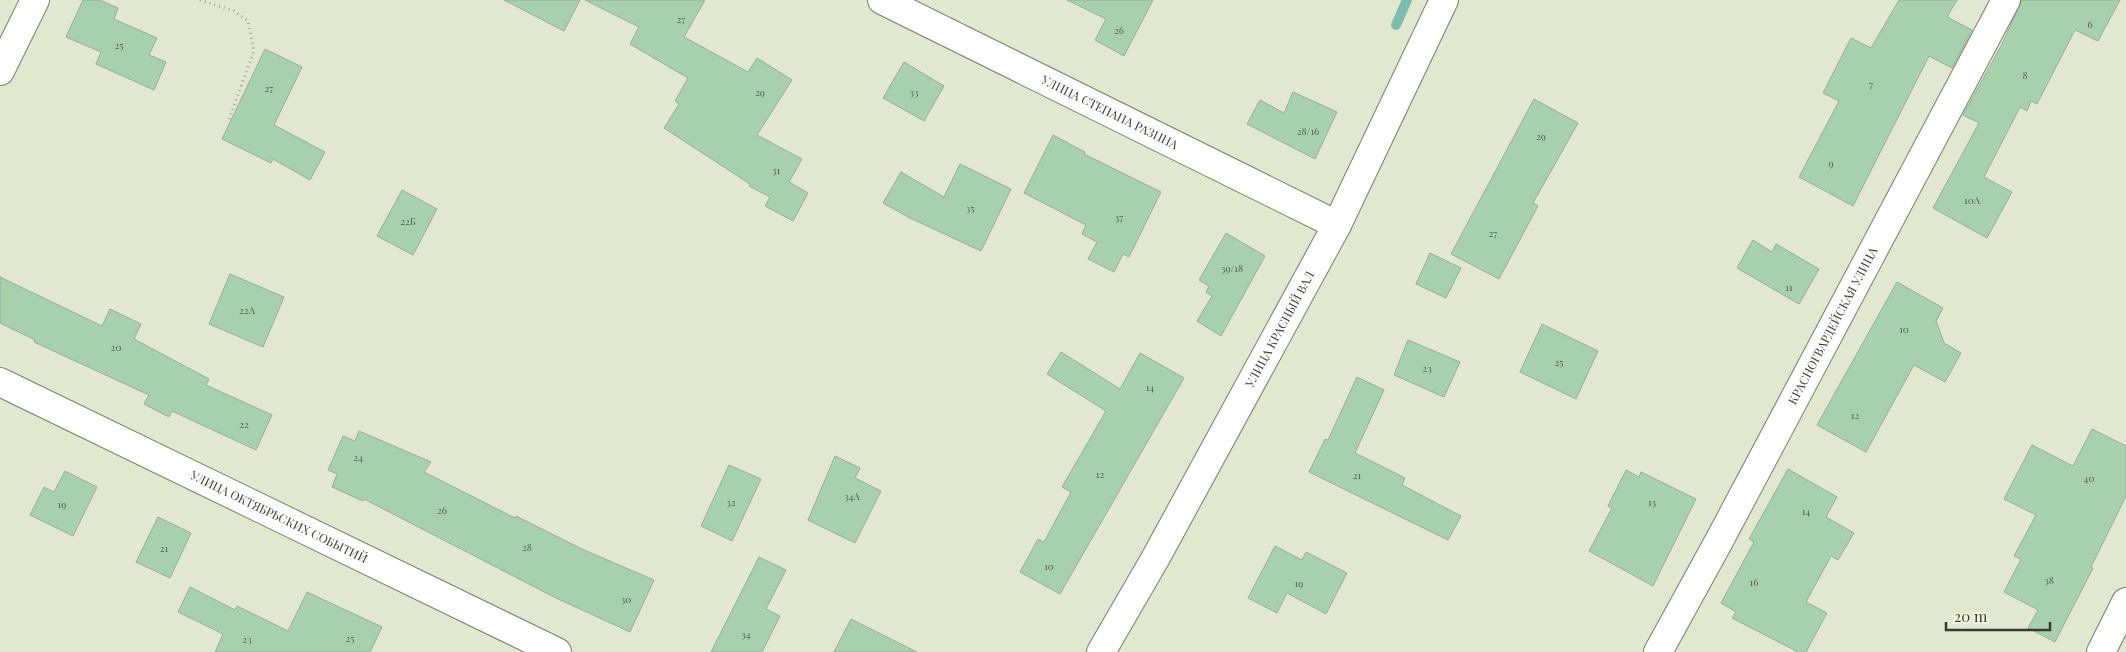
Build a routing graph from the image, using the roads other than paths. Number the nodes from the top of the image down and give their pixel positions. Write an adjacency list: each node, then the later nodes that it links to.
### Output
1 (35, 0): 5 (street)
2 (882, 0): 6 (street, УЛИЦА СТЕПАНА РАЗИНА)
3 (1444, 0): 6 (street, УЛИЦА КРАСНЫЙ ВАЛ)
4 (2006, 0): 11 (street, КРАСНОГВАРДЕЙСКАЯ УЛИЦА)
5 (0, 71)
6 (1337, 225): 10 (street, УЛИЦА КРАСНЫЙ ВАЛ)
7 (0, 382): 9 (street, УЛИЦА ОКТЯБРЬСКИХ СОБЫТИЙ)
8 (2126, 602): 12 (street)
9 (557, 652)
10 (1101, 652)
11 (1658, 652)
12 (2100, 652)

